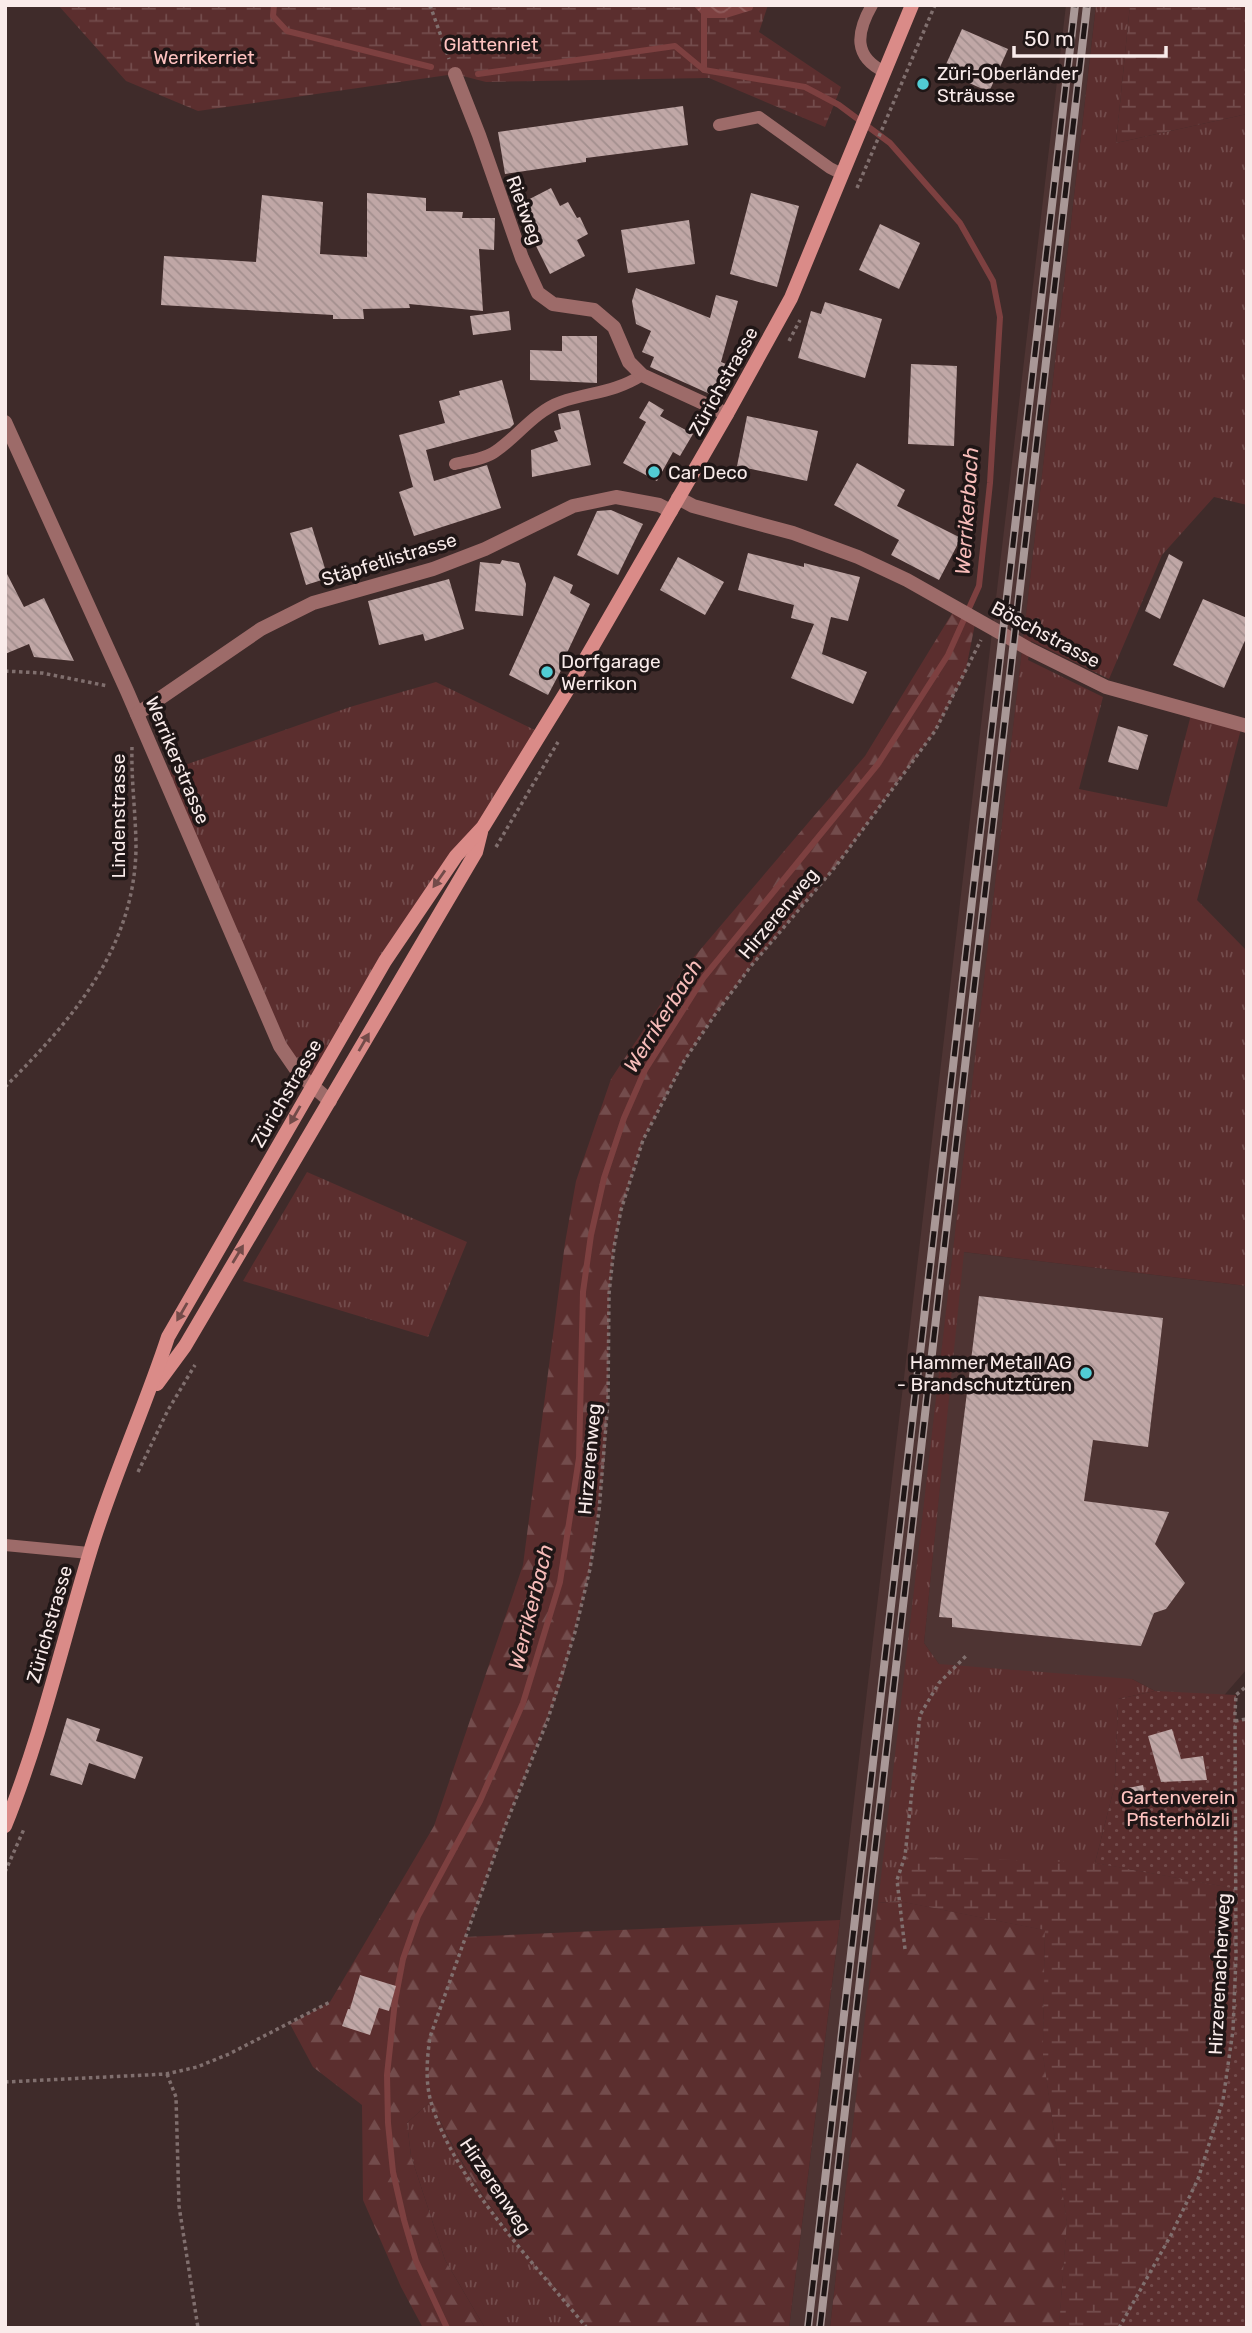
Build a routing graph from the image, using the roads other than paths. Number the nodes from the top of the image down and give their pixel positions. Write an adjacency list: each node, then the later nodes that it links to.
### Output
1 (872, 5): 3 (lane)
2 (912, 5): 3 (main road, Zürichstrasse)
3 (885, 72): 6 (main road, Zürichstrasse)
4 (455, 74): 7 (street, Rietweg)
5 (719, 125): 6 (lane)
6 (842, 174): 8 (main road, Zürichstrasse)
7 (642, 375): 8 (street); 10 (lane)
8 (727, 414): 11 (main road, Zürichstrasse)
9 (5, 422): 13 (street, Werrikerstrasse)
10 (455, 464)
11 (678, 498): 12 (main road, Zürichstrasse); 14 (street, Böschstrasse)
12 (671, 511): 13 (street, Stäpfetlistrasse); 15 (main road, Zürichstrasse)
13 (137, 714): 16 (street, Werrikerstrasse)
14 (1247, 726)
15 (483, 827): 16 (main road, Zürichstrasse, one-way to 16); 17 (main road, Zürichstrasse, one-way to 15)
16 (311, 1087): 17 (street, Werrikerstrasse); 18 (main road, Zürichstrasse, one-way to 18)
17 (330, 1101): 18 (main road, Zürichstrasse, one-way to 17)
18 (149, 1394): 20 (main road, Zürichstrasse)
19 (5, 1545): 20 (lane)
20 (89, 1553): 21 (main road, Zürichstrasse)
21 (5, 1826)

